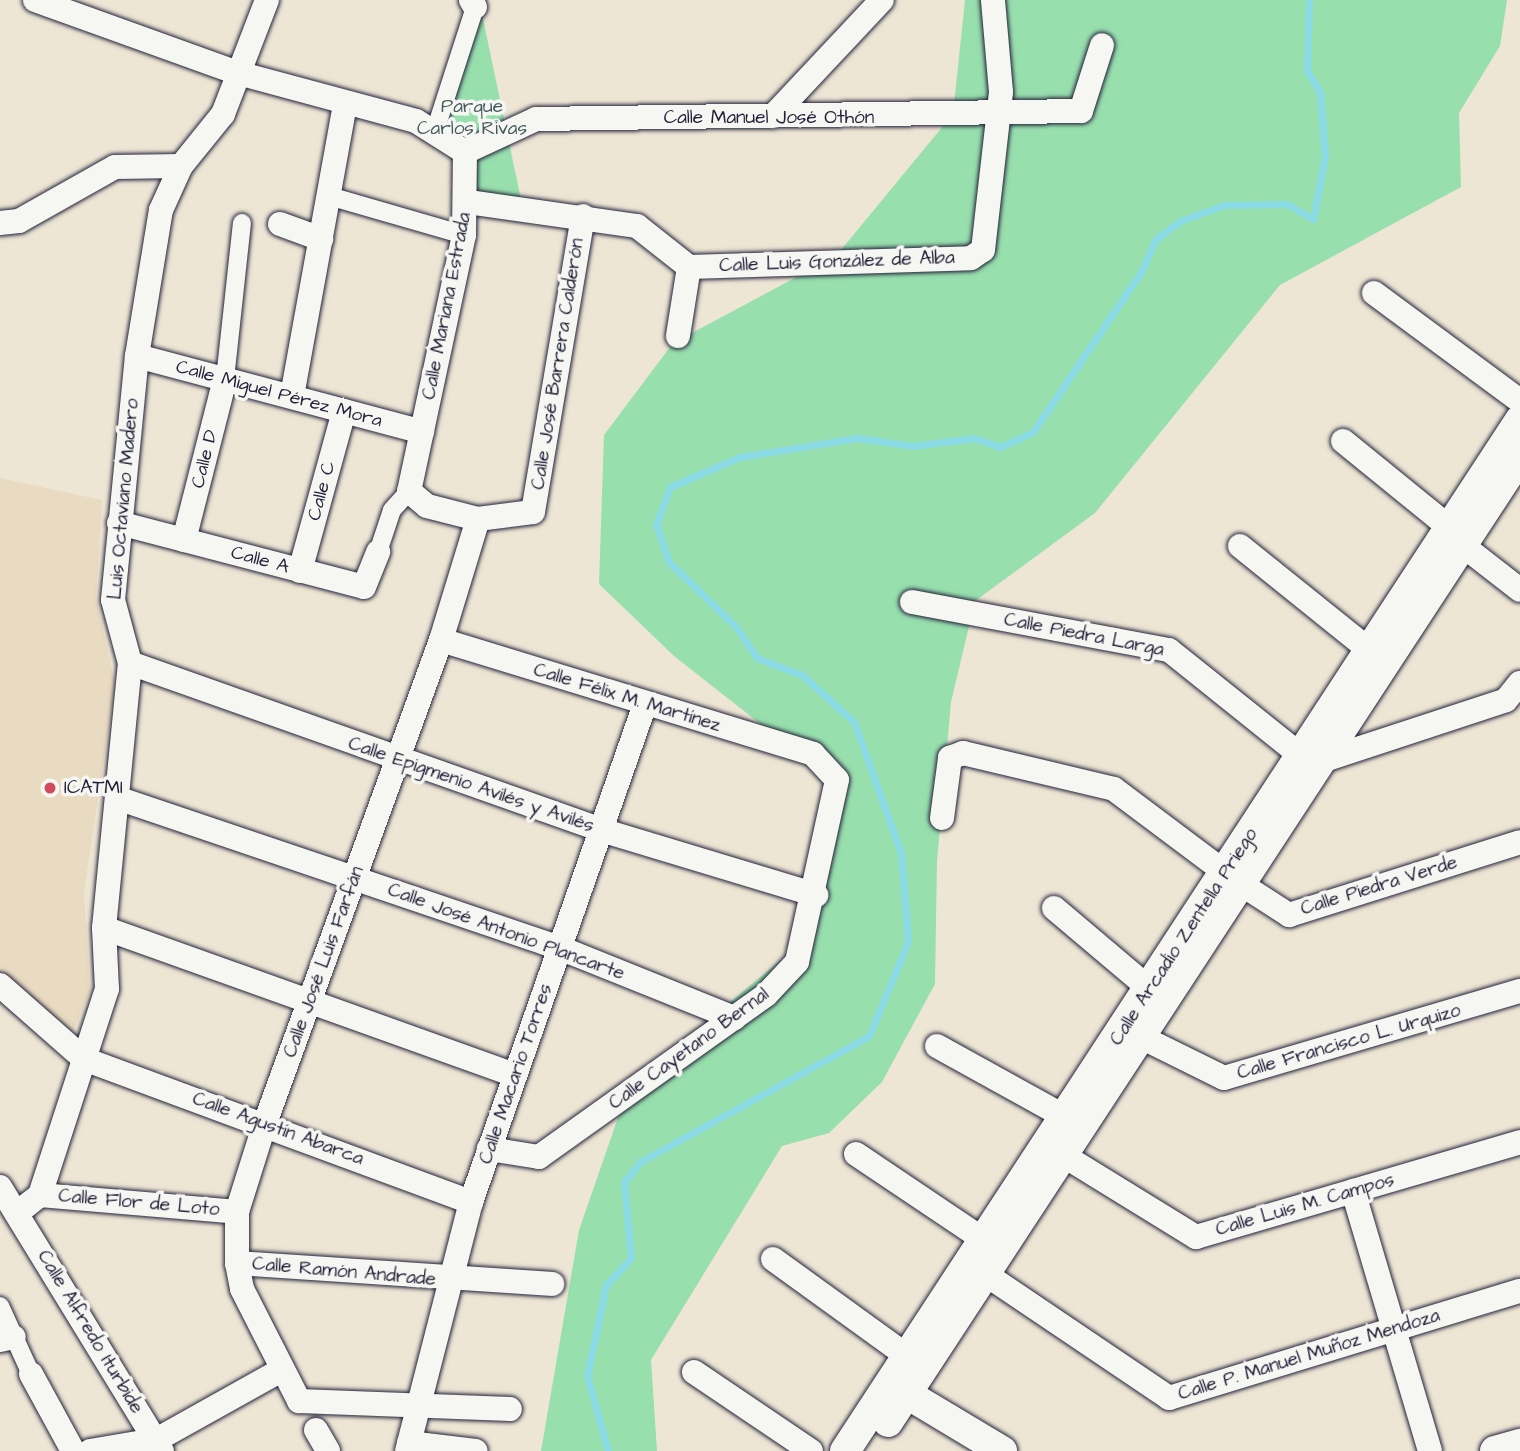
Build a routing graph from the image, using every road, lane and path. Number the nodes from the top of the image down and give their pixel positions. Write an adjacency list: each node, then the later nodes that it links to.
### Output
1 (35, 0): 7 (street)
2 (267, 0): 7 (street, Luis Octaviano Madero)
3 (882, 0): 10 (street)
4 (993, 0): 9 (street)
5 (473, 3): 11 (street)
6 (1102, 45): 9 (street, Calle Manuel José Othón)
7 (238, 74): 8 (street); 13 (street, Luis Octaviano Madero)
8 (345, 103): 11 (street); 14 (street)
9 (999, 115): 10 (street, Calle Manuel José Othón); 22 (street, Calle Luis González de Alba)
10 (773, 116): 12 (street, Calle Manuel José Othón)
11 (435, 131): 12 (street)
12 (465, 152): 15 (street, Calle Mariana Estrada)
13 (181, 166): 17 (street); 25 (street, Luis Octaviano Madero)
14 (329, 196): 20 (street); 21 (street)
15 (468, 202): 16 (street); 20 (street, Calle Mariana Estrada)
16 (583, 216): 22 (street); 35 (street, Calle José Barrera Calderón)
17 (0, 223)
18 (242, 223): 26 (street)
19 (280, 224): 21 (street)
20 (464, 235): 31 (street, Calle Mariana Estrada)
21 (321, 239): 27 (street)
22 (689, 267): 24 (street)
23 (1374, 293): 28 (street)
24 (678, 336)
25 (137, 356): 26 (street, Calle Miguel Pérez Mora); 36 (street, Luis Octaviano Madero)
26 (225, 379): 27 (street, Calle Miguel Pérez Mora); 38 (street, Calle D)
27 (292, 396): 29 (street, Calle Miguel Pérez Mora)
28 (1520, 401)
29 (344, 411): 31 (street, Calle Miguel Pérez Mora); 41 (street, Calle C)
30 (1520, 420): 37 (street, Calle Arcadio Zentella Priego)
31 (422, 432): 34 (street, Calle Mariana Estrada)
32 (1343, 440): 37 (street)
33 (1520, 457): 37 (street, Calle Arcadio Zentella Priego)
34 (409, 491): 35 (street); 40 (street)
35 (478, 519): 44 (street, Calle José Luis Farfán)
36 (119, 523): 38 (street, Calle A); 46 (street, Luis Octaviano Madero)
37 (1458, 538): 42 (street); 45 (street, Calle Arcadio Zentella Priego)
38 (184, 540): 41 (street, Calle A)
39 (1240, 546): 45 (street)
40 (378, 552): 41 (street, Calle A)
41 (300, 571)
42 (1520, 590)
43 (912, 602): 50 (street, Calle Piedra Larga)
44 (442, 640): 48 (street, Calle Félix M. Martínez); 51 (street, Calle José Luis Farfán)
45 (1380, 659): 50 (street, Calle Arcadio Zentella Priego)
46 (130, 663): 51 (street, Calle Epigmenio Avilés y Avilés); 52 (street, Luis Octaviano Madero)
47 (1520, 683): 50 (street)
48 (645, 704): 49 (street, Calle Félix M. Martínez); 54 (street, Calle Macario Torres)
49 (813, 754): 58 (street, Calle Cayetano Bernal)
50 (1316, 759): 57 (street, Calle Arcadio Zentella Priego)
51 (398, 760): 54 (street, Calle Epigmenio Avilés y Avilés); 56 (street, Calle José Luis Farfán)
52 (117, 798): 56 (street, Calle José Antonio Plancarte); 60 (street, Luis Octaviano Madero)
53 (943, 818): 57 (street)
54 (601, 830): 58 (street, Calle Epigmenio Avilés y Avilés); 61 (street, Calle Macario Torres)
55 (1520, 842): 57 (street, Calle Piedra Verde)
56 (354, 878): 61 (street, Calle José Antonio Plancarte); 65 (street, Calle José Luis Farfán)
57 (1235, 879): 63 (street, Calle Arcadio Zentella Priego); 67 (street, Calle Arcadio Zentella Priego)
58 (816, 895): 66 (street, Calle Cayetano Bernal)
59 (1054, 908): 63 (street)
60 (104, 928): 65 (street); 69 (street, Luis Octaviano Madero)
61 (560, 948): 66 (street, Calle José Antonio Plancarte); 70 (street, Calle Macario Torres)
62 (0, 985): 69 (street)
63 (1150, 989): 71 (street, Calle Arcadio Zentella Priego)
64 (1520, 991): 67 (street, Calle Francisco L. Urquizo)
65 (310, 1000): 70 (street); 72 (street, Calle José Luis Farfán)
66 (734, 1018): 74 (street, Calle Cayetano Bernal)
67 (1143, 1038): 76 (street, Calle Arcadio Zentella Priego)
68 (937, 1046): 71 (street)
69 (84, 1059): 72 (street, Calle Agustín Abarca); 79 (street, Luis Octaviano Madero)
70 (515, 1075): 74 (street, Calle Macario Torres)
71 (1065, 1117): 84 (street, Calle Arcadio Zentella Priego)
72 (265, 1123): 80 (street, Calle Agustín Abarca); 81 (street, Calle José Luis Farfán)
73 (1520, 1142): 78 (street, Calle Luis M. Campos)
74 (489, 1149): 80 (street, Calle Macario Torres)
75 (856, 1154): 84 (street)
76 (1066, 1157): 78 (street, Calle Luis M. Campos); 84 (street, Calle Arcadio Zentella Priego)
77 (0, 1187): 82 (street, Calle Alfredo Iturbide)
78 (1353, 1191): 90 (street)
79 (40, 1195): 81 (street, Calle Flor de Loto); 82 (street)
80 (471, 1202): 86 (street, Calle Macario Torres)
81 (237, 1212): 85 (street, Calle José Luis Farfán)
82 (17, 1213): 100 (street, Calle Alfredo Iturbide)
83 (773, 1259): 92 (street)
84 (980, 1259): 90 (street, Calle P. Manuel Muñoz Mendoza); 92 (street, Calle Arcadio Zentella Priego); 96 (street, Calle Arcadio Zentella Priego)
85 (237, 1263): 86 (street, Calle Ramón Andrade); 93 (street, Calle José Luis Farfán)
86 (451, 1280): 87 (street, Calle Ramón Andrade); 97 (street, Calle Macario Torres)
87 (552, 1284)
88 (1520, 1291): 90 (street, Calle P. Manuel Muñoz Mendoza)
89 (0, 1306): 91 (street)
90 (1395, 1329): 109 (street)
91 (7, 1338): 95 (street)
92 (907, 1356): 106 (street, Calle Arcadio Zentella Priego)
93 (283, 1369): 97 (street, Calle José Luis Farfán); 100 (street)
94 (694, 1372): 105 (street)
95 (31, 1374): 102 (street)
96 (907, 1394): 107 (street, Calle Arcadio Zentella Priego); 108 (street)
97 (419, 1404): 98 (street); 101 (street, Calle Macario Torres)
98 (510, 1409)
99 (1520, 1444): 110 (street)
100 (159, 1445): 103 (street)
101 (408, 1447): 104 (street)
102 (73, 1451)
103 (90, 1451)
104 (476, 1451)
105 (811, 1451)
106 (845, 1451)
107 (868, 1451)
108 (1002, 1451)
109 (1430, 1451)
110 (1495, 1451)

